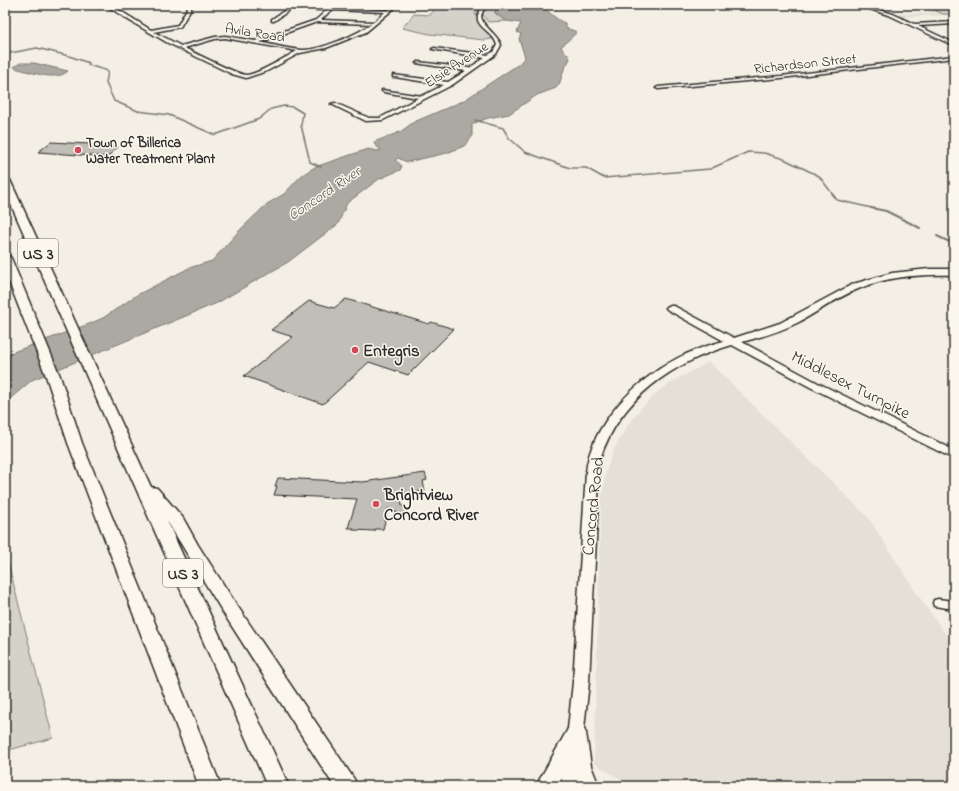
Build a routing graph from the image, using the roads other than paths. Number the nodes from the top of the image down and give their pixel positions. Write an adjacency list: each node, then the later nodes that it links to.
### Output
1 (108, 5): 18 (street)
2 (191, 5): 18 (street)
3 (294, 5): 10 (street)
4 (337, 5): 11 (street)
5 (396, 5): 12 (street)
6 (427, 5): 7 (main road)
7 (486, 5): 8 (main road); 24 (street, Elsie Avenue)
8 (491, 5)
9 (860, 5): 17 (street)
10 (289, 8): 11 (street); 13 (street)
11 (331, 9): 12 (street); 14 (street)
12 (389, 11): 15 (street)
13 (273, 20)
14 (317, 22): 15 (street); 19 (street)
15 (375, 23): 23 (street)
16 (954, 23): 17 (street)
17 (915, 25): 20 (street)
18 (150, 31): 21 (street)
19 (255, 42): 21 (street, Avila Road); 23 (street, Avila Road)
20 (954, 44)
21 (182, 47): 23 (street)
22 (434, 50): 24 (street)
23 (302, 51)
24 (490, 57): 27 (street, Elsie Avenue)
25 (954, 57): 30 (street, Richardson Street)
26 (418, 63): 27 (street)
27 (471, 70): 29 (street, Elsie Avenue)
28 (395, 76): 29 (street)
29 (450, 84): 32 (street, Elsie Avenue)
30 (658, 88)
31 (384, 91): 32 (street)
32 (424, 98): 33 (street, Elsie Avenue)
33 (333, 104)
34 (5, 180): 40 (highway, US 3)
35 (5, 258): 44 (highway, US 3)
36 (954, 272): 38 (main road, Concord Road)
37 (671, 308): 38 (main road, Middlesex Turnpike)
38 (733, 342): 39 (main road, Middlesex Turnpike); 43 (main road, Concord Road)
39 (954, 455)
40 (140, 479): 45 (highway, US 3); 46 (highway)
41 (938, 603): 42 (street)
42 (954, 604)
43 (576, 733): 47 (highway); 48 (main road, Concord Road); 49 (highway)
44 (210, 786)
45 (278, 786)
46 (346, 786)
47 (547, 786)
48 (569, 786)
49 (588, 786)

